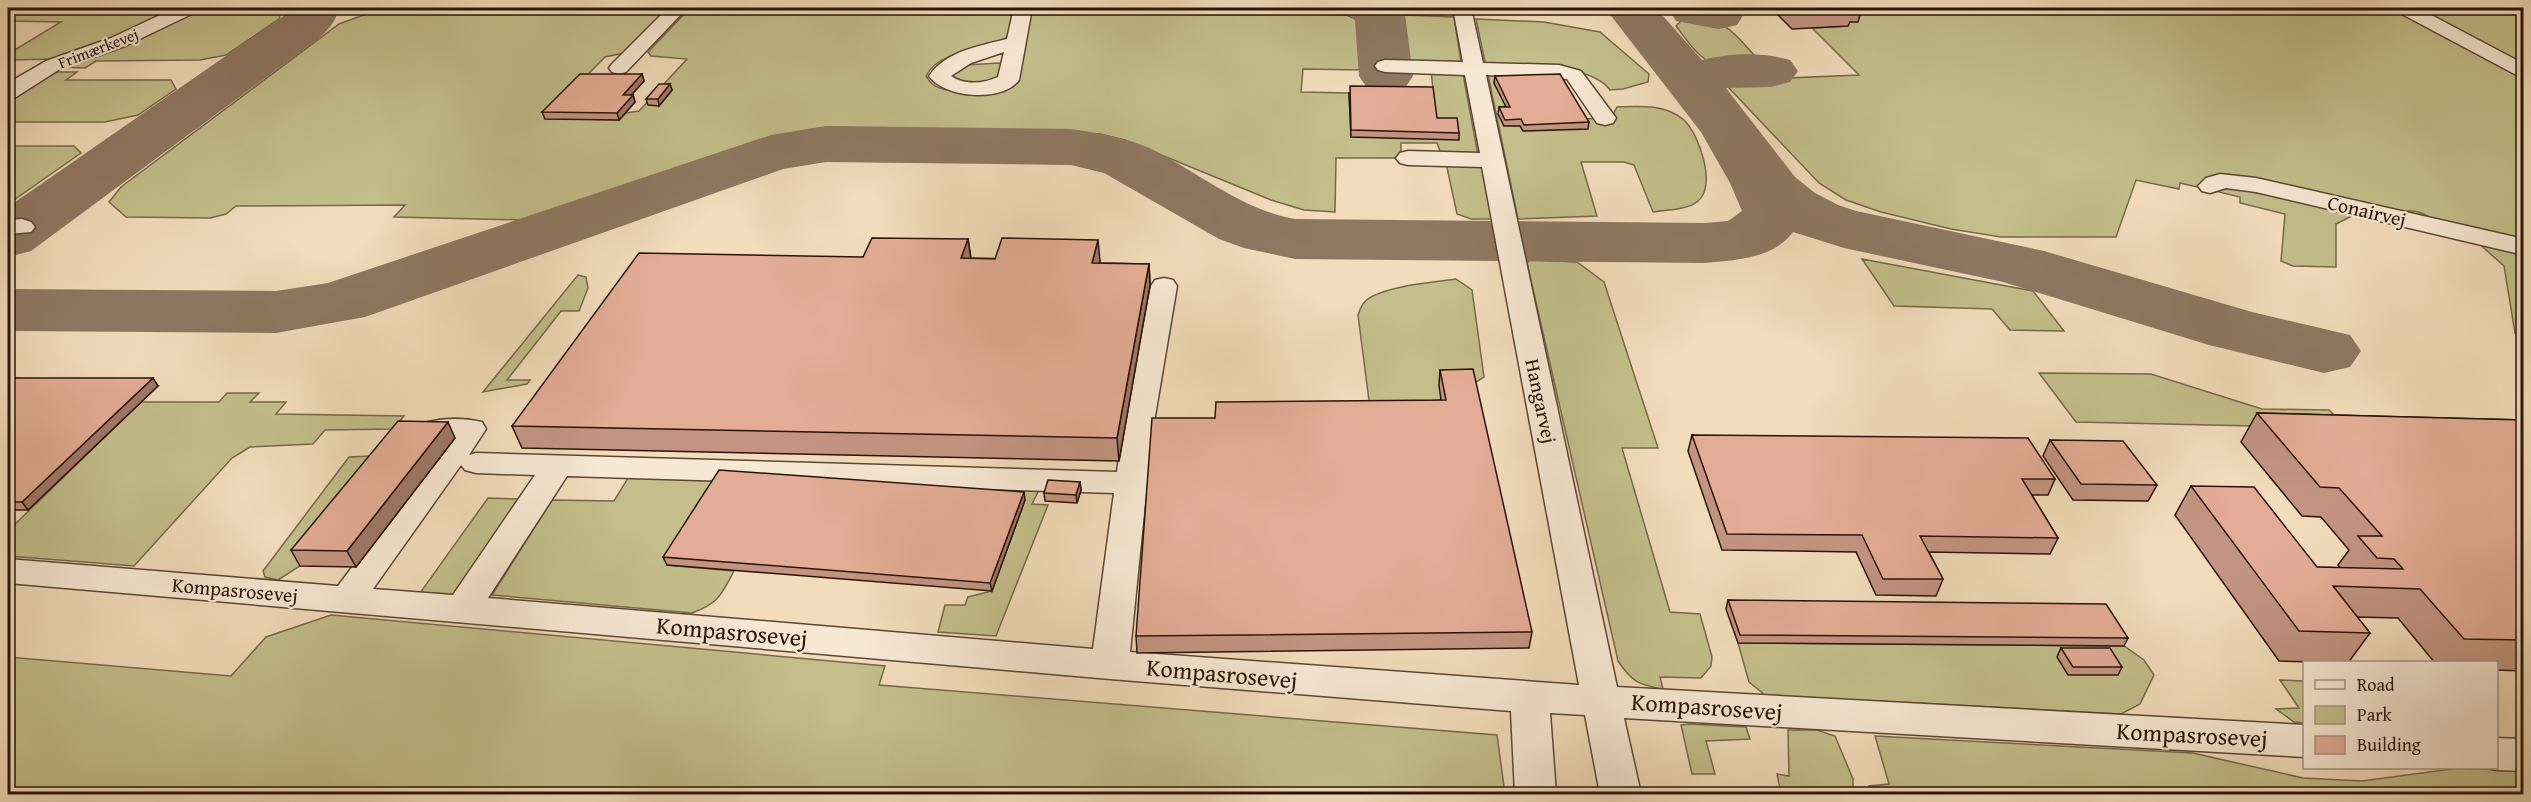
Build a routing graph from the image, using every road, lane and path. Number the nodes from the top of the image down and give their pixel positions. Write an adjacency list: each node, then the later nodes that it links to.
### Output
1 (189, 8): 11 (lane, Frimærkevej)
2 (678, 8): 8 (lane)
3 (1023, 8): 6 (lane)
4 (1462, 8): 9 (lane, Hangarvej)
5 (2405, 8): 10 (lane)
6 (1017, 42)
7 (1385, 66): 9 (lane)
8 (619, 68)
9 (1474, 68): 12 (lane); 14 (lane, Hangarvej)
10 (2523, 73)
11 (8, 92)
12 (1605, 118)
13 (1408, 158): 14 (lane)
14 (1492, 160): 27 (lane, Hangarvej)
15 (2210, 186): 16 (lane, Conairvej)
16 (2523, 247)
17 (1164, 286): 21 (lane)
18 (439, 429): 23 (lane)
19 (476, 463): 20 (lane)
20 (558, 466): 21 (lane); 24 (lane)
21 (1131, 483): 25 (lane)
22 (8, 572): 23 (lane, Kompasrosevej)
23 (347, 599): 24 (lane, Kompasrosevej)
24 (462, 609): 25 (lane, Kompasrosevej)
25 (1110, 665): 26 (lane, Kompasrosevej)
26 (1530, 697): 27 (lane, Kompasrosevej); 31 (lane)
27 (1603, 700): 28 (lane, Kompasrosevej); 32 (lane, Hangarvej)
28 (2303, 741)
29 (2498, 753): 30 (lane)
30 (2523, 755)
31 (1535, 795)
32 (1620, 795)

